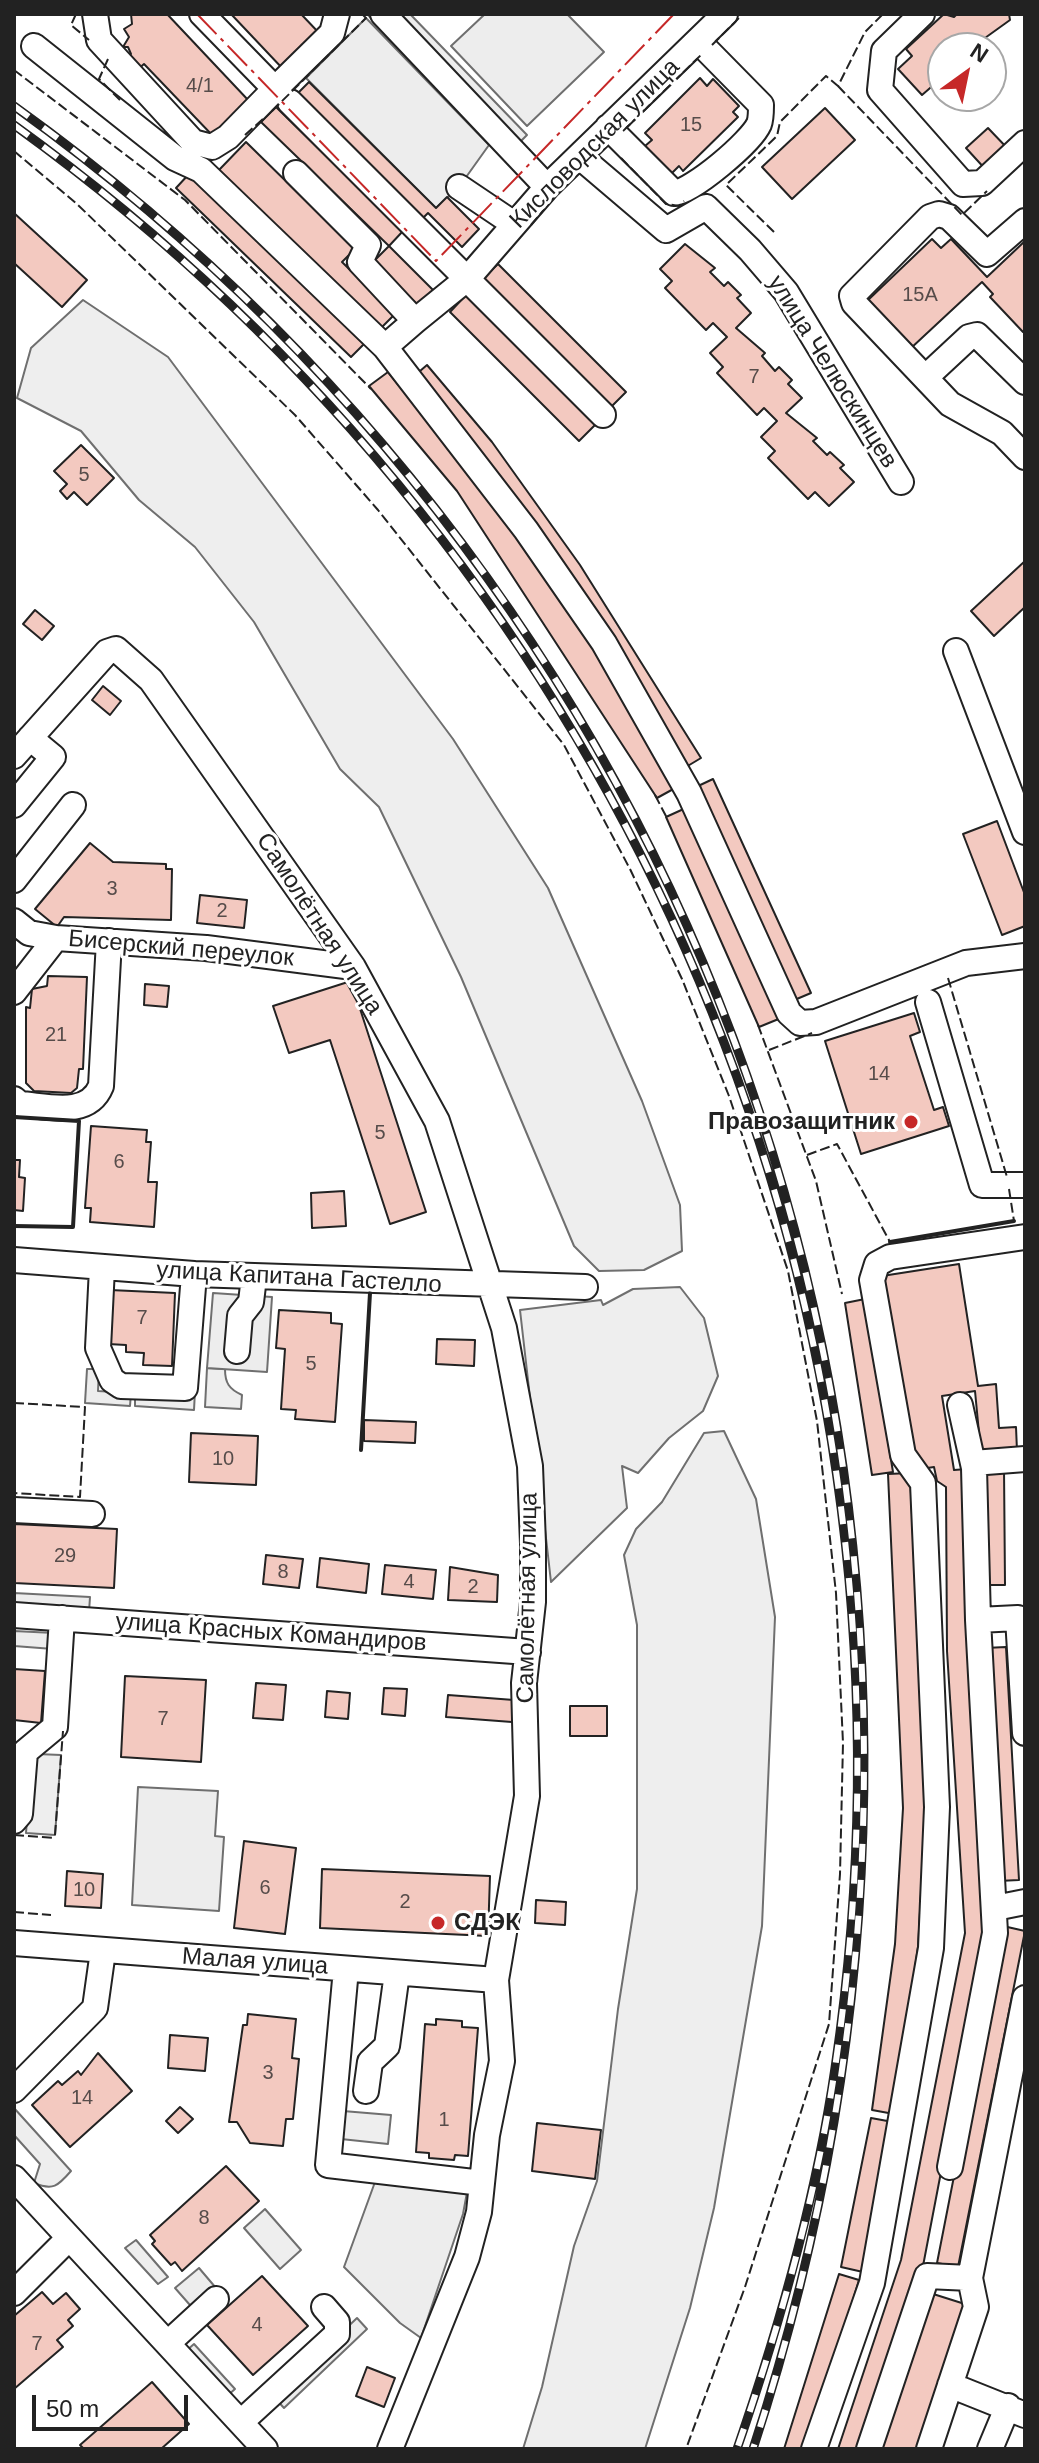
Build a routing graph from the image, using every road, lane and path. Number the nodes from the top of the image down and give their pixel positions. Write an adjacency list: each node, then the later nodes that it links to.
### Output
1 (95, 14): 9 (street)
2 (202, 14): 9 (street)
3 (337, 14): 9 (street)
4 (383, 14): 15 (street)
5 (922, 14): 11 (street)
6 (721, 15): 7 (street, Кисловодская улица)
7 (698, 41): 10 (street, Кисловодская улица); 10 (street)
8 (34, 46): 20 (street)
9 (283, 96): 18 (street)
10 (608, 127): 12 (street, Кисловодская улица)
11 (1025, 143)
12 (579, 156): 15 (street, Кисловодская улица); 25 (street, улица Челюскинцев)
13 (296, 173): 19 (street)
14 (459, 187): 17 (street)
15 (547, 187): 17 (street, Кисловодская улица)
16 (1025, 221): 21 (street)
17 (514, 224): 18 (street, Кисловодская улица)
18 (468, 278): 19 (street, Кисловодская улица); 23 (street)
19 (415, 321): 20 (street, Кисловодская улица)
20 (385, 347): 35 (street)
21 (926, 377): 22 (street); 24 (street)
22 (1025, 382)
23 (603, 415)
24 (1025, 457)
25 (901, 482)
26 (956, 651): 30 (street)
27 (22, 747): 28 (street); 36 (street, Самолётная улица)
28 (14, 805)
29 (73, 805): 31 (street)
30 (1025, 832)
31 (14, 880)
32 (14, 921): 33 (street, Бисерский переулок)
33 (56, 938): 34 (street, Бисерский переулок); 37 (street)
34 (109, 941): 36 (street, Бисерский переулок); 39 (street)
35 (1025, 956)
36 (353, 967): 46 (street, Самолётная улица)
37 (14, 992)
38 (928, 1002): 40 (street)
39 (14, 1099)
40 (1025, 1185)
41 (1025, 1237): 84 (street)
42 (14, 1260): 43 (street, улица Капитана Гастелло)
43 (102, 1268): 44 (street, улица Капитана Гастелло); 44 (street)
44 (194, 1274): 45 (street, улица Капитана Гастелло)
45 (254, 1277): 46 (street, улица Капитана Гастелло); 48 (street)
46 (490, 1286): 47 (street, улица Капитана Гастелло); 57 (street, Самолётная улица)
47 (585, 1287)
48 (237, 1351)
49 (960, 1405): 51 (street)
50 (1025, 1459): 51 (street)
51 (973, 1463): 56 (street)
52 (14, 1510): 53 (street)
53 (92, 1514)
54 (14, 1615): 55 (street, улица Красных Командиров)
55 (62, 1618): 57 (street, улица Красных Командиров); 59 (street)
56 (978, 1620): 58 (street); 61 (street)
57 (528, 1652): 66 (street, Самолётная улица)
58 (1025, 1733)
59 (14, 1821)
60 (1025, 1902): 61 (street)
61 (995, 1908): 70 (street)
62 (14, 1943): 63 (street, Малая улица)
63 (103, 1951): 64 (street, Малая улица); 68 (street)
64 (346, 1969): 65 (street, Малая улица); 72 (street)
65 (397, 1973): 66 (street, Малая улица); 69 (street)
66 (496, 1980): 72 (street, Самолётная улица)
67 (1025, 1998): 74 (street)
68 (14, 2090)
69 (366, 2091)
70 (950, 2167)
71 (14, 2178): 73 (street)
72 (482, 2183): 83 (street, Самолётная улица)
73 (69, 2238): 75 (street); 78 (street)
74 (970, 2278): 79 (street); 85 (street)
75 (14, 2293)
76 (216, 2299): 78 (street)
77 (324, 2307): 81 (street)
78 (168, 2343): 81 (street)
79 (950, 2385): 80 (street); 86 (street)
80 (1017, 2410): 87 (street)
81 (241, 2422): 82 (street)
82 (265, 2449)
83 (390, 2449)
84 (814, 2449)
85 (869, 2449)
86 (929, 2449)
87 (990, 2449)

